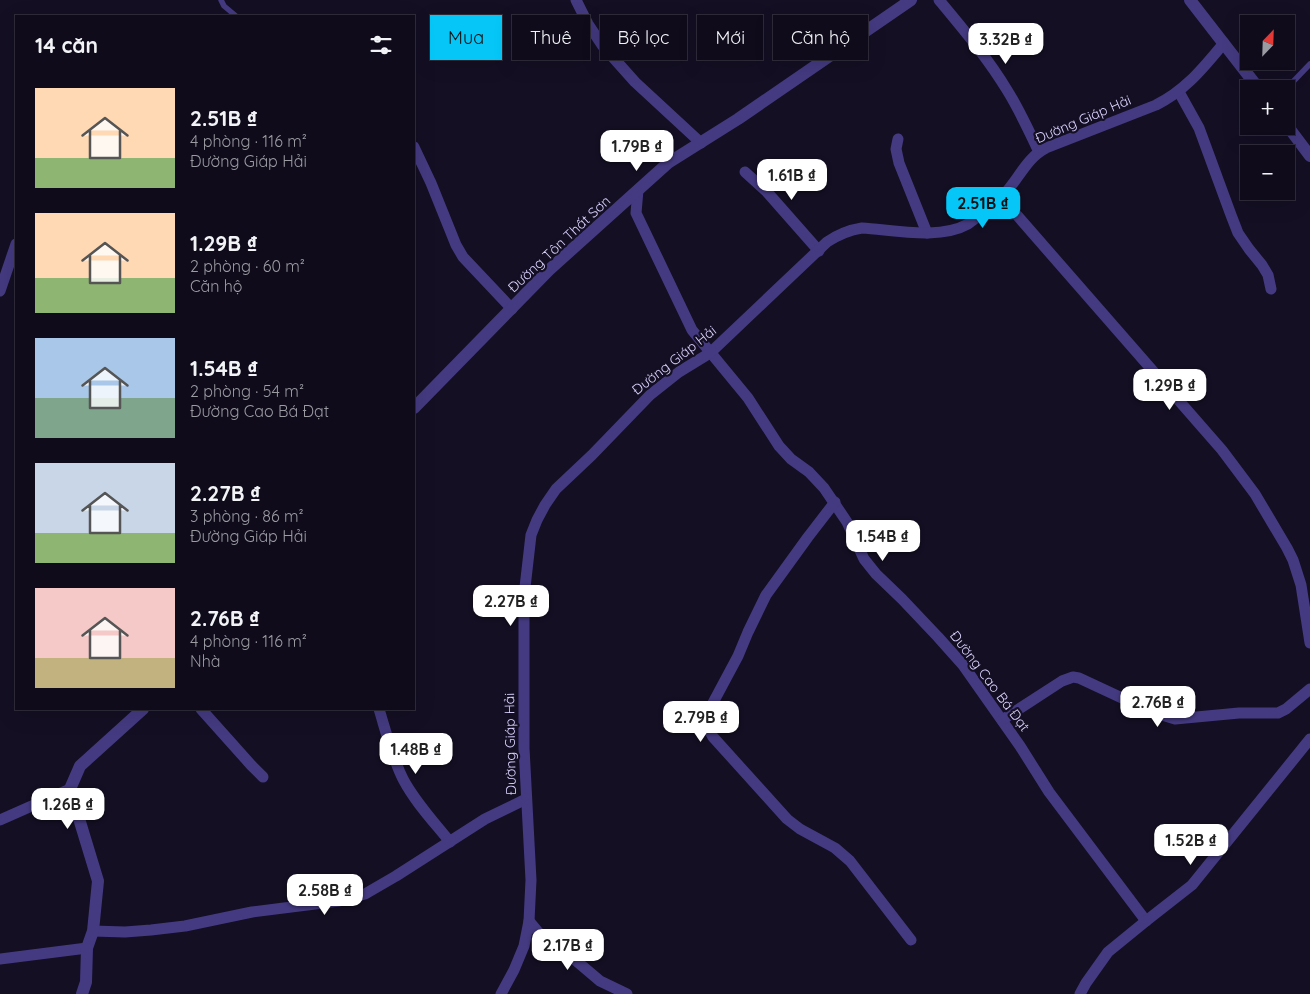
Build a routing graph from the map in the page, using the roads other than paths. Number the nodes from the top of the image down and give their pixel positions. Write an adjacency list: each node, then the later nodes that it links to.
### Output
1 (221, 0): 6 (lane)
2 (576, 0): 14 (street)
3 (939, 0): 16 (street)
4 (1190, 0): 7 (street)
5 (904, 2): 14 (street, Đường Tôn Thất Sơn)
6 (235, 15)
7 (1224, 43): 9 (street); 11 (street, Đường Giáp Hải)
8 (1310, 64): 10 (lane)
9 (1252, 80)
10 (1295, 80)
11 (1179, 92): 16 (street, Đường Giáp Hải); 24 (street)
12 (1294, 135): 17 (street)
13 (898, 139): 21 (street)
14 (701, 143): 19 (street, Đường Tôn Thất Sơn)
15 (415, 150): 26 (street)
16 (1038, 152): 20 (street, Đường Giáp Hải)
17 (1310, 156)
18 (745, 172): 23 (street)
19 (638, 190): 26 (street, Đường Tôn Thất Sơn); 27 (street, Đường Cao Bá Đạt)
20 (1001, 197): 21 (street, Đường Giáp Hải); 30 (street)
21 (927, 233): 23 (street, Đường Giáp Hải)
22 (15, 247): 25 (street)
23 (818, 251): 27 (street, Đường Giáp Hải)
24 (1271, 290)
25 (0, 291)
26 (512, 309): 28 (street, Đường Tôn Thất Sơn)
27 (710, 353): 29 (street, Đường Cao Bá Đạt); 39 (street, Đường Giáp Hải)
28 (415, 407)
29 (835, 502): 35 (street, Đường Cao Bá Đạt); 45 (street)
30 (1310, 643)
31 (1310, 689): 35 (street)
32 (142, 710): 38 (street)
33 (202, 710): 37 (street)
34 (379, 710): 41 (street)
35 (1002, 720): 43 (street, Đường Cao Bá Đạt)
36 (1310, 739): 43 (street)
37 (263, 777)
38 (70, 789): 40 (street); 44 (street)
39 (526, 799): 41 (street); 42 (street, Đường Giáp Hải)
40 (0, 820)
41 (450, 842): 44 (street)
42 (529, 921): 49 (street, Đường Giáp Hải); 50 (street)
43 (1146, 921): 51 (street)
44 (93, 931): 46 (street)
45 (911, 940)
46 (87, 948): 47 (street); 48 (street)
47 (0, 959)
48 (82, 994)
49 (502, 994)
50 (627, 994)
51 (1080, 994)

